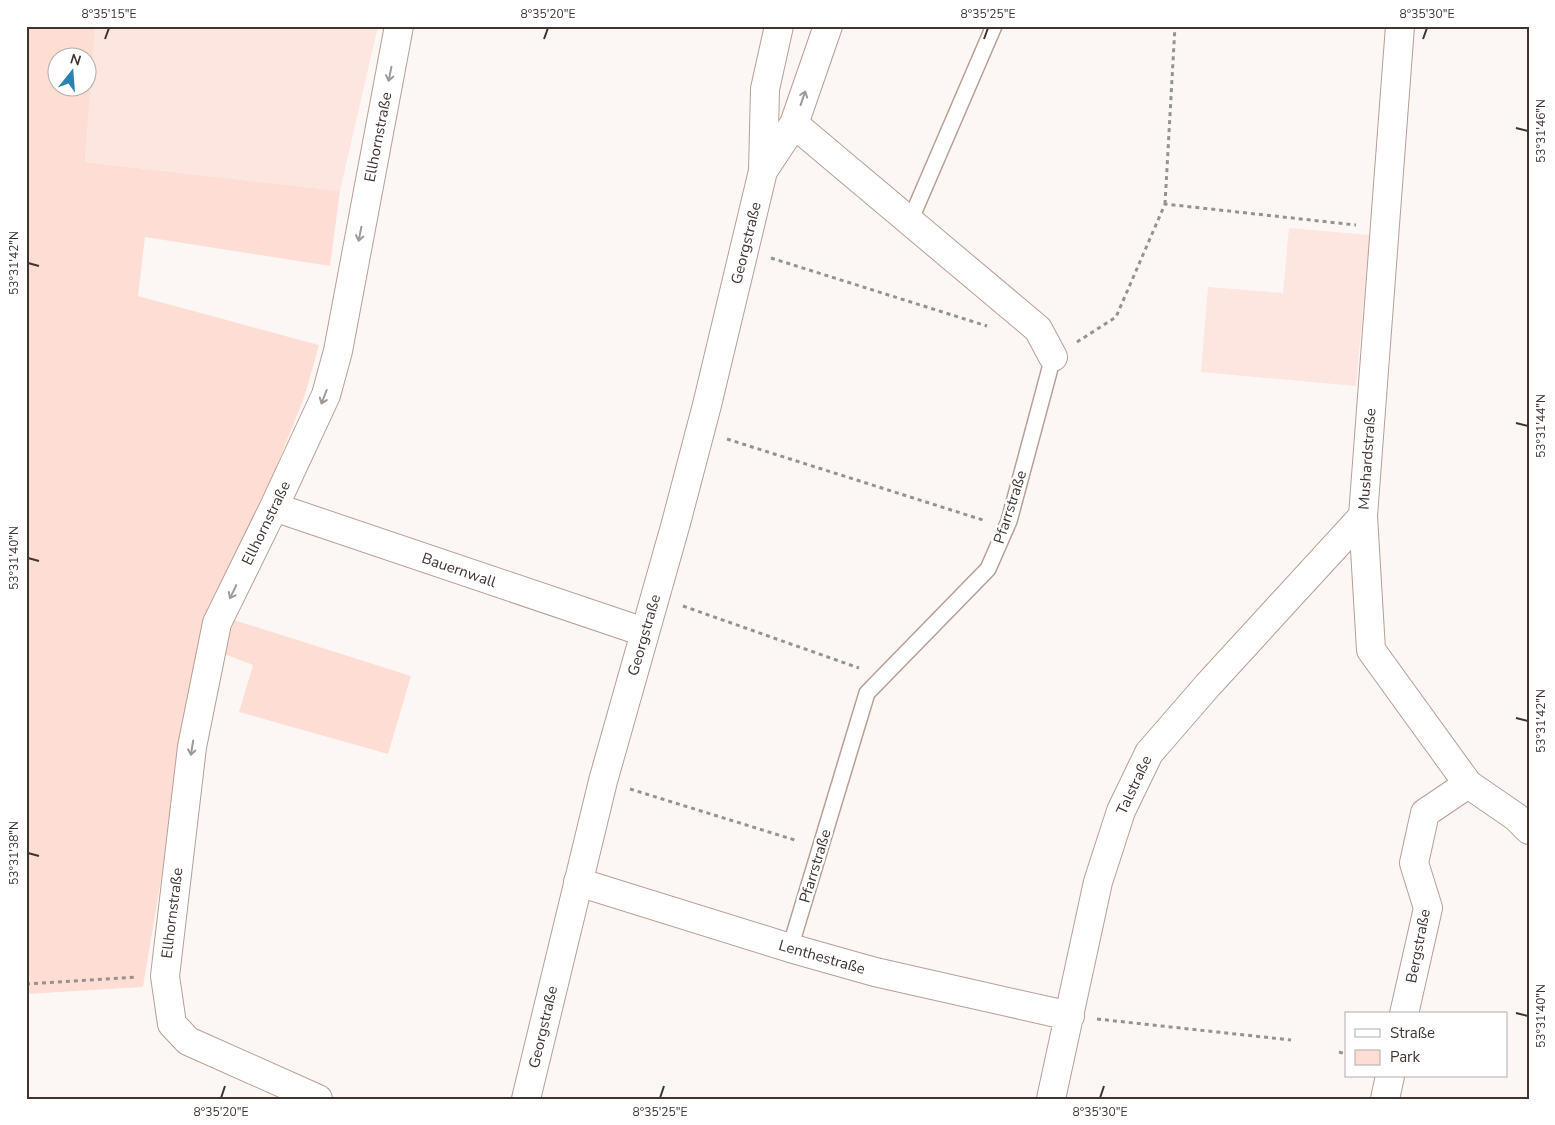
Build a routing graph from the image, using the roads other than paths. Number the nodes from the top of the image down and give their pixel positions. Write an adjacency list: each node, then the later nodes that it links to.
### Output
1 (399, 26): 10 (street, Ellhornstraße, one-way to 10)
2 (779, 26): 7 (street, Georgstraße)
3 (828, 26): 6 (street, Georgstraße, one-way to 3)
4 (994, 26): 8 (lane)
5 (1400, 26): 11 (street, Mushardstraße)
6 (794, 124): 7 (street, Georgstraße); 8 (street)
7 (763, 171): 12 (street, Georgstraße)
8 (910, 221): 9 (street)
9 (1053, 357): 16 (lane, Pfarrstraße)
10 (274, 507): 12 (street, Bauernwall); 20 (street, Ellhornstraße, one-way to 20)
11 (1363, 516): 13 (street, Mushardstraße); 18 (street, Talstraße)
12 (644, 632): 15 (street, Georgstraße)
13 (1468, 784): 14 (street, Mushardstraße); 17 (street, Bergstraße)
14 (1529, 830)
15 (578, 882): 16 (street, Lenthestraße); 21 (street, Georgstraße)
16 (790, 948): 18 (street, Lenthestraße)
17 (1404, 1012)
18 (1070, 1016): 22 (street, Talstraße)
19 (1390, 1078): 23 (street)
20 (318, 1099)
21 (526, 1099)
22 (1051, 1099)
23 (1385, 1099)

